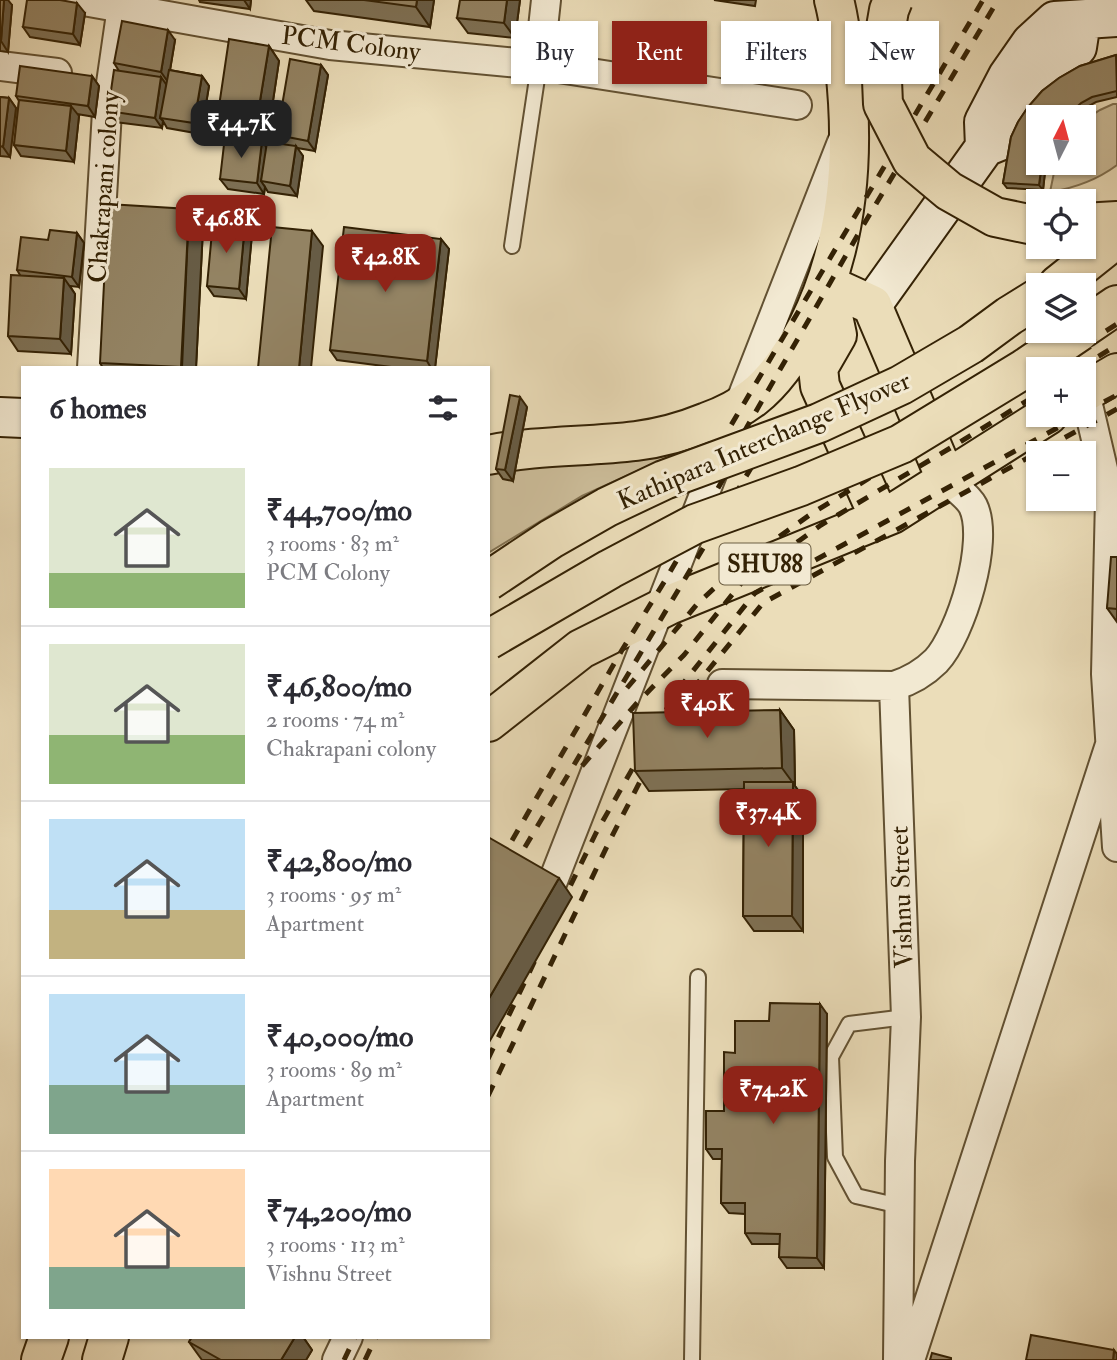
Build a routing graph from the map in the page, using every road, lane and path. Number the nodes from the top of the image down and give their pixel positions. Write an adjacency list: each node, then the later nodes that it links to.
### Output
1 (78, 0): 5 (street, PCM Colony)
2 (546, 0): 7 (street)
3 (834, 0): 20 (main road)
4 (895, 0): 16 (main road, bridge); 44 (street)
5 (122, 7): 8 (street, PCM Colony); 11 (street, Chakrapani colony)
6 (1099, 19): 21 (street)
7 (544, 21)
8 (511, 62)
9 (0, 66): 11 (street)
10 (598, 74): 13 (street, PCM Colony)
11 (112, 80): 26 (street, Chakrapani colony)
12 (536, 84): 18 (lane)
13 (797, 105)
14 (1117, 221): 15 (main road)
15 (1096, 222)
16 (1026, 223)
17 (1117, 237): 19 (main road)
18 (512, 246)
19 (1073, 273)
20 (826, 284): 21 (main road); 33 (main road); 35 (main road)
21 (872, 305): 34 (main road)
22 (1026, 305): 36 (main road, Kathipara Interchange Flyover, bridge)
23 (1117, 305): 24 (main road, Kathipara Interchange Flyover)
24 (1096, 320)
25 (1062, 343): 37 (main road, Kathipara Interchange Flyover, bridge)
26 (92, 366)
27 (1117, 373): 28 (main road)
28 (1096, 385)
29 (0, 417): 30 (street)
30 (21, 418)
31 (1029, 427): 34 (main road, SHU88)
32 (1093, 427): 38 (street)
33 (490, 455)
34 (946, 479): 35 (main road, SHU88); 40 (street)
35 (880, 519): 41 (main road, SHU88)
36 (490, 580)
37 (490, 639)
38 (1111, 674): 43 (street)
39 (722, 684): 40 (street)
40 (894, 686): 46 (street, Vishnu Street)
41 (490, 720)
42 (1117, 723): 54 (street)
43 (1117, 847)
44 (534, 929)
45 (698, 977): 52 (lane)
46 (906, 1017): 47 (street, Vishnu Street); 47 (lane)
47 (900, 1206): 53 (street, Vishnu Street)
48 (48, 1339): 50 (main road)
49 (347, 1339): 51 (street)
50 (41, 1360)
51 (338, 1360)
52 (692, 1360)
53 (898, 1360)
54 (911, 1360)

